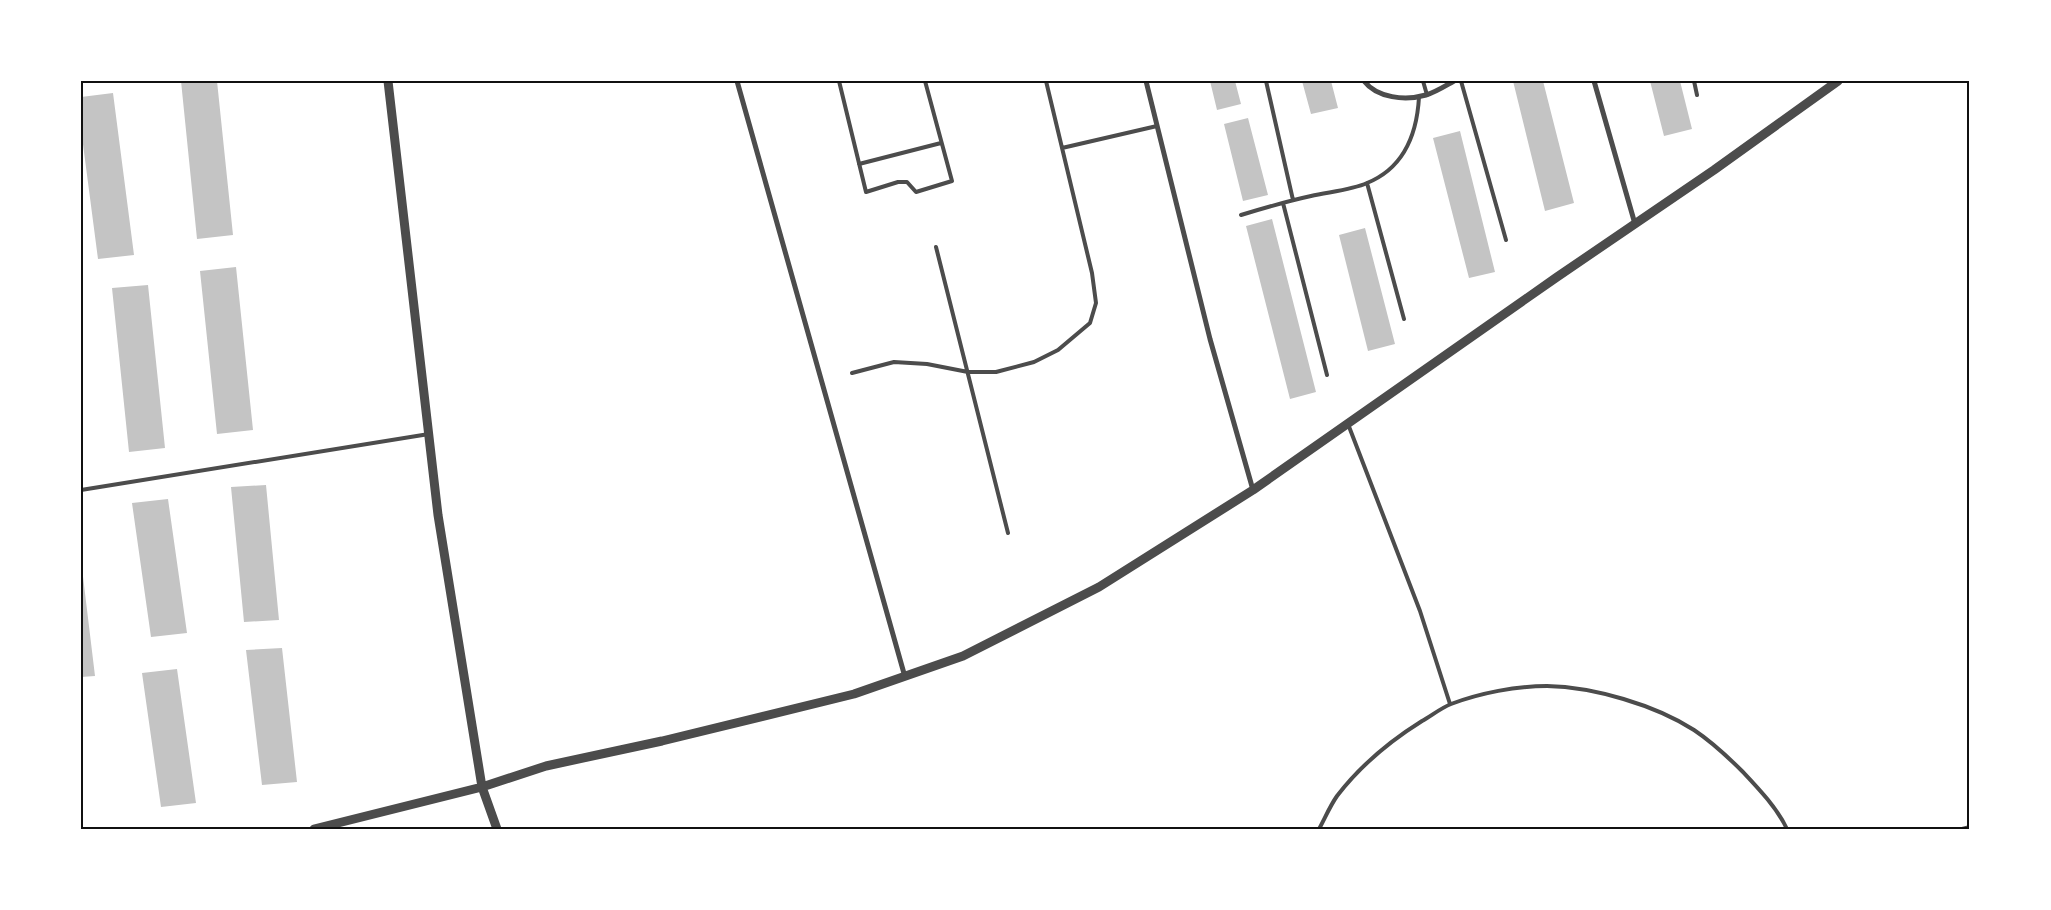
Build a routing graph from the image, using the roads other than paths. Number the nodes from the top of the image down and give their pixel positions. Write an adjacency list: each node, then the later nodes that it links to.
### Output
1 (388, 81): 34 (street)
2 (737, 81): 38 (street)
3 (839, 81): 21 (lane)
4 (925, 81): 19 (lane)
5 (1046, 81): 20 (lane)
6 (1146, 81): 18 (street)
7 (1266, 81): 23 (lane)
8 (1364, 81): 17 (street)
9 (1423, 81): 15 (lane)
10 (1454, 81): 15 (street)
11 (1461, 81): 27 (lane)
12 (1594, 81): 26 (street)
13 (1694, 81): 16 (lane)
14 (1838, 81): 26 (street)
15 (1427, 95): 17 (street)
16 (1697, 95)
17 (1419, 97): 22 (lane)
18 (1157, 126): 20 (lane); 36 (street)
19 (941, 142): 21 (lane); 21 (lane)
20 (1062, 148): 30 (lane)
21 (859, 164)
22 (1367, 183): 23 (lane); 29 (lane)
23 (1293, 200): 24 (lane)
24 (1283, 203): 25 (lane); 32 (lane)
25 (1241, 215)
26 (1635, 224): 33 (street)
27 (1506, 240)
28 (936, 247): 30 (lane)
29 (1404, 319)
30 (968, 372): 31 (lane); 37 (lane)
31 (852, 373)
32 (1327, 375)
33 (1348, 424): 36 (street); 39 (lane)
34 (429, 434): 35 (lane); 40 (street)
35 (81, 490)
36 (1253, 490): 38 (street)
37 (1008, 533)
38 (905, 677): 40 (street)
39 (1450, 704): 44 (lane); 45 (lane)
40 (482, 787): 42 (street); 43 (street)
41 (1970, 827): 46 (lane)
42 (314, 829)
43 (497, 829)
44 (1319, 829)
45 (1787, 829)
46 (1962, 829)

